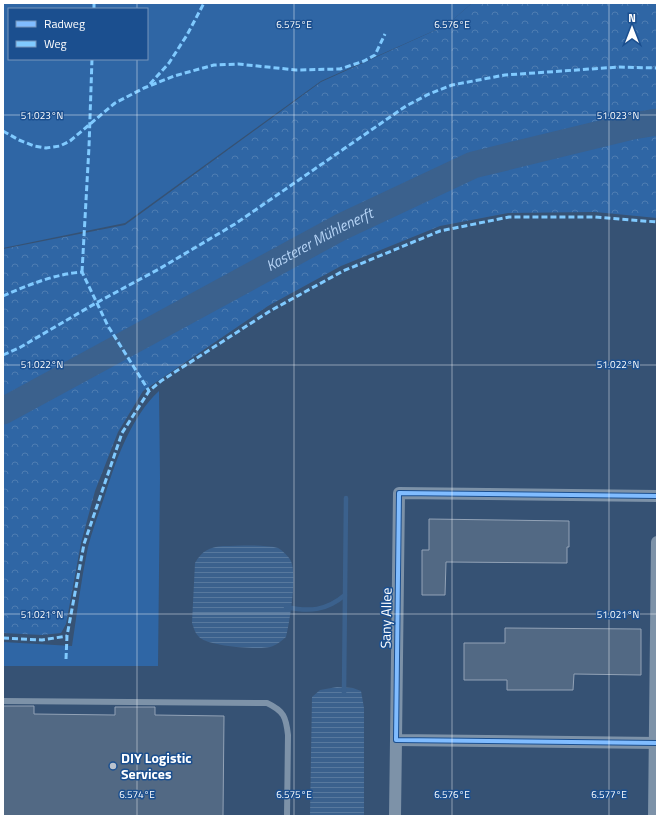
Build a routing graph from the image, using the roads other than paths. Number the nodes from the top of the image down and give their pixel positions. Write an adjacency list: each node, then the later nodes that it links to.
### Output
1 (657, 496): 4 (street, Sany Allee)
2 (657, 542): 5 (street)
3 (3, 701): 6 (lane)
4 (396, 740): 5 (street); 7 (street, Sany Allee)
5 (656, 743): 8 (street)
6 (287, 816)
7 (395, 816)
8 (654, 816)

